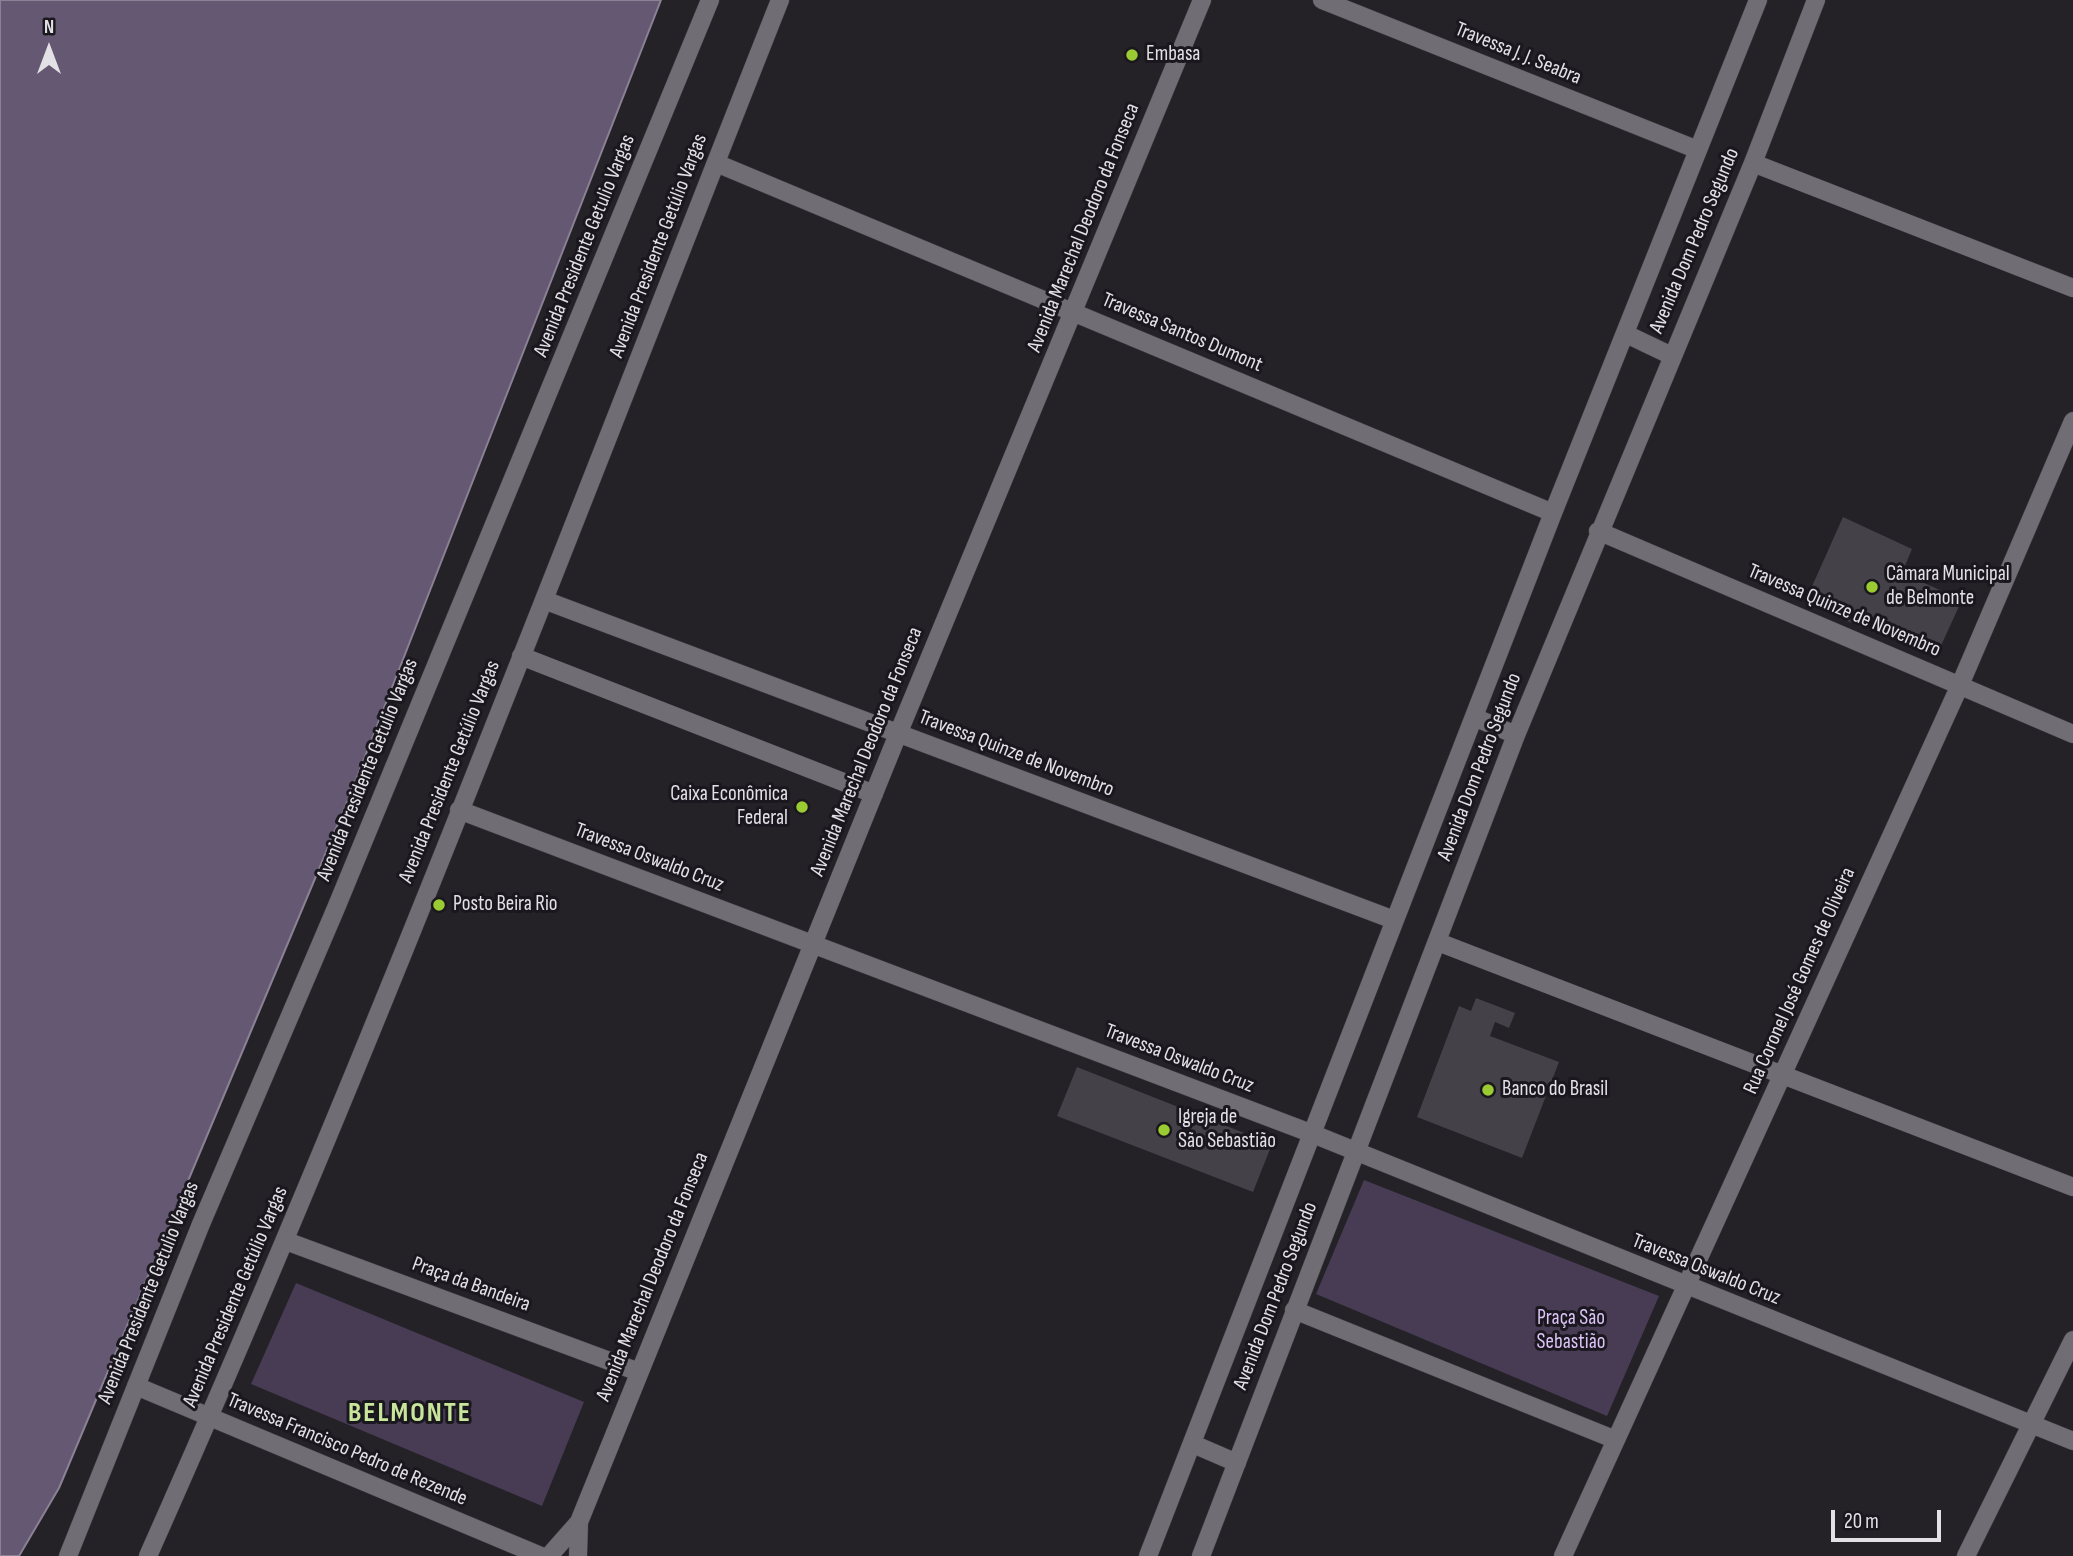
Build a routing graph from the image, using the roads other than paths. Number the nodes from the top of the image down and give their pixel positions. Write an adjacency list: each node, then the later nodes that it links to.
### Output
1 (710, 0): 39 (street, Avenida Presidente Getulio Vargas)
2 (780, 0): 9 (street, Avenida Presidente Getúlio Vargas)
3 (1202, 0): 12 (street, Avenida Marechal Deodoro da Fonseca)
4 (1322, 0): 7 (street, Travessa J. J. Seabra)
5 (1758, 0): 8 (street, Avenida Dom Pedro Segundo)
6 (1816, 0): 10 (street, Avenida Dom Pedro Segundo)
7 (1363, 8): 8 (street, Travessa J. J. Seabra)
8 (1698, 150): 13 (street, Avenida Dom Pedro Segundo)
9 (716, 163): 12 (street, Travessa Santos Dumont); 18 (street, Avenida Presidente Getúlio Vargas)
10 (1753, 163): 11 (street); 14 (street, Avenida Dom Pedro Segundo)
11 (2073, 288)
12 (1074, 313): 16 (street, Travessa Santos Dumont); 22 (street, Avenida Marechal Deodoro da Fonseca)
13 (1626, 334): 14 (street); 16 (street, Avenida Dom Pedro Segundo)
14 (1672, 356): 17 (street, Avenida Dom Pedro Segundo)
15 (2073, 421): 20 (street, Rua Coronel José Gomes de Oliveira)
16 (1553, 513): 21 (street, Avenida Dom Pedro Segundo)
17 (1598, 531): 20 (street, Travessa Quinze de Novembro); 24 (street, Avenida Dom Pedro Segundo)
18 (544, 600): 19 (street, Avenida Presidente Getúlio Vargas); 22 (street, Travessa Quinze de Novembro)
19 (521, 656): 25 (street); 26 (street, Avenida Presidente Getúlio Vargas)
20 (1960, 684): 23 (street, Travessa Quinze de Novembro); 30 (street, Rua Coronel José Gomes de Oliveira)
21 (1476, 718): 24 (street); 27 (street, Avenida Dom Pedro Segundo)
22 (898, 734): 25 (street, Avenida Marechal Deodoro da Fonseca); 27 (street, Travessa Quinze de Novembro)
23 (2073, 734)
24 (1516, 735): 28 (street, Avenida Dom Pedro Segundo)
25 (874, 794): 29 (street, Avenida Marechal Deodoro da Fonseca)
26 (459, 810): 29 (street, Travessa Oswaldo Cruz); 34 (street, Avenida Presidente Getúlio Vargas)
27 (1394, 920): 31 (street, Avenida Dom Pedro Segundo)
28 (1438, 942): 30 (street); 32 (street, Avenida Dom Pedro Segundo)
29 (812, 946): 31 (street, Travessa Oswaldo Cruz); 38 (street, Avenida Marechal Deodoro da Fonseca)
30 (1783, 1073): 33 (street); 35 (street, Rua Coronel José Gomes de Oliveira)
31 (1313, 1135): 32 (street, Travessa Oswaldo Cruz); 44 (street, Avenida Dom Pedro Segundo)
32 (1356, 1153): 35 (street, Travessa Oswaldo Cruz); 36 (street, Avenida Dom Pedro Segundo)
33 (2073, 1187)
34 (286, 1241): 38 (street, Praça da Bandeira); 40 (street, Avenida Presidente Getúlio Vargas)
35 (1686, 1286): 41 (street, Travessa Oswaldo Cruz); 42 (street, Rua Coronel José Gomes de Oliveira)
36 (1294, 1310): 42 (street); 45 (street, Avenida Dom Pedro Segundo)
37 (2073, 1340): 41 (street)
38 (639, 1372): 46 (street, Avenida Marechal Deodoro da Fonseca)
39 (136, 1386): 40 (street, Travessa Francisco Pedro de Rezende); 47 (street, Avenida Presidente Getulio Vargas)
40 (210, 1417): 48 (street, Avenida Presidente Getúlio Vargas); 49 (street, Travessa Francisco Pedro de Rezende)
41 (2032, 1424): 43 (street, Travessa Oswaldo Cruz); 55 (street)
42 (1616, 1440): 54 (street, Rua Coronel José Gomes de Oliveira)
43 (2073, 1441)
44 (1193, 1444): 45 (street); 52 (street, Avenida Dom Pedro Segundo)
45 (1237, 1462): 53 (street, Avenida Dom Pedro Segundo)
46 (579, 1522): 50 (street, Avenida Marechal Deodoro da Fonseca); 51 (street, Avenida Marechal Deodoro da Fonseca)
47 (68, 1556)
48 (148, 1556)
49 (541, 1556)
50 (549, 1556)
51 (578, 1556)
52 (1148, 1556)
53 (1201, 1556)
54 (1563, 1556)
55 (1966, 1556)

